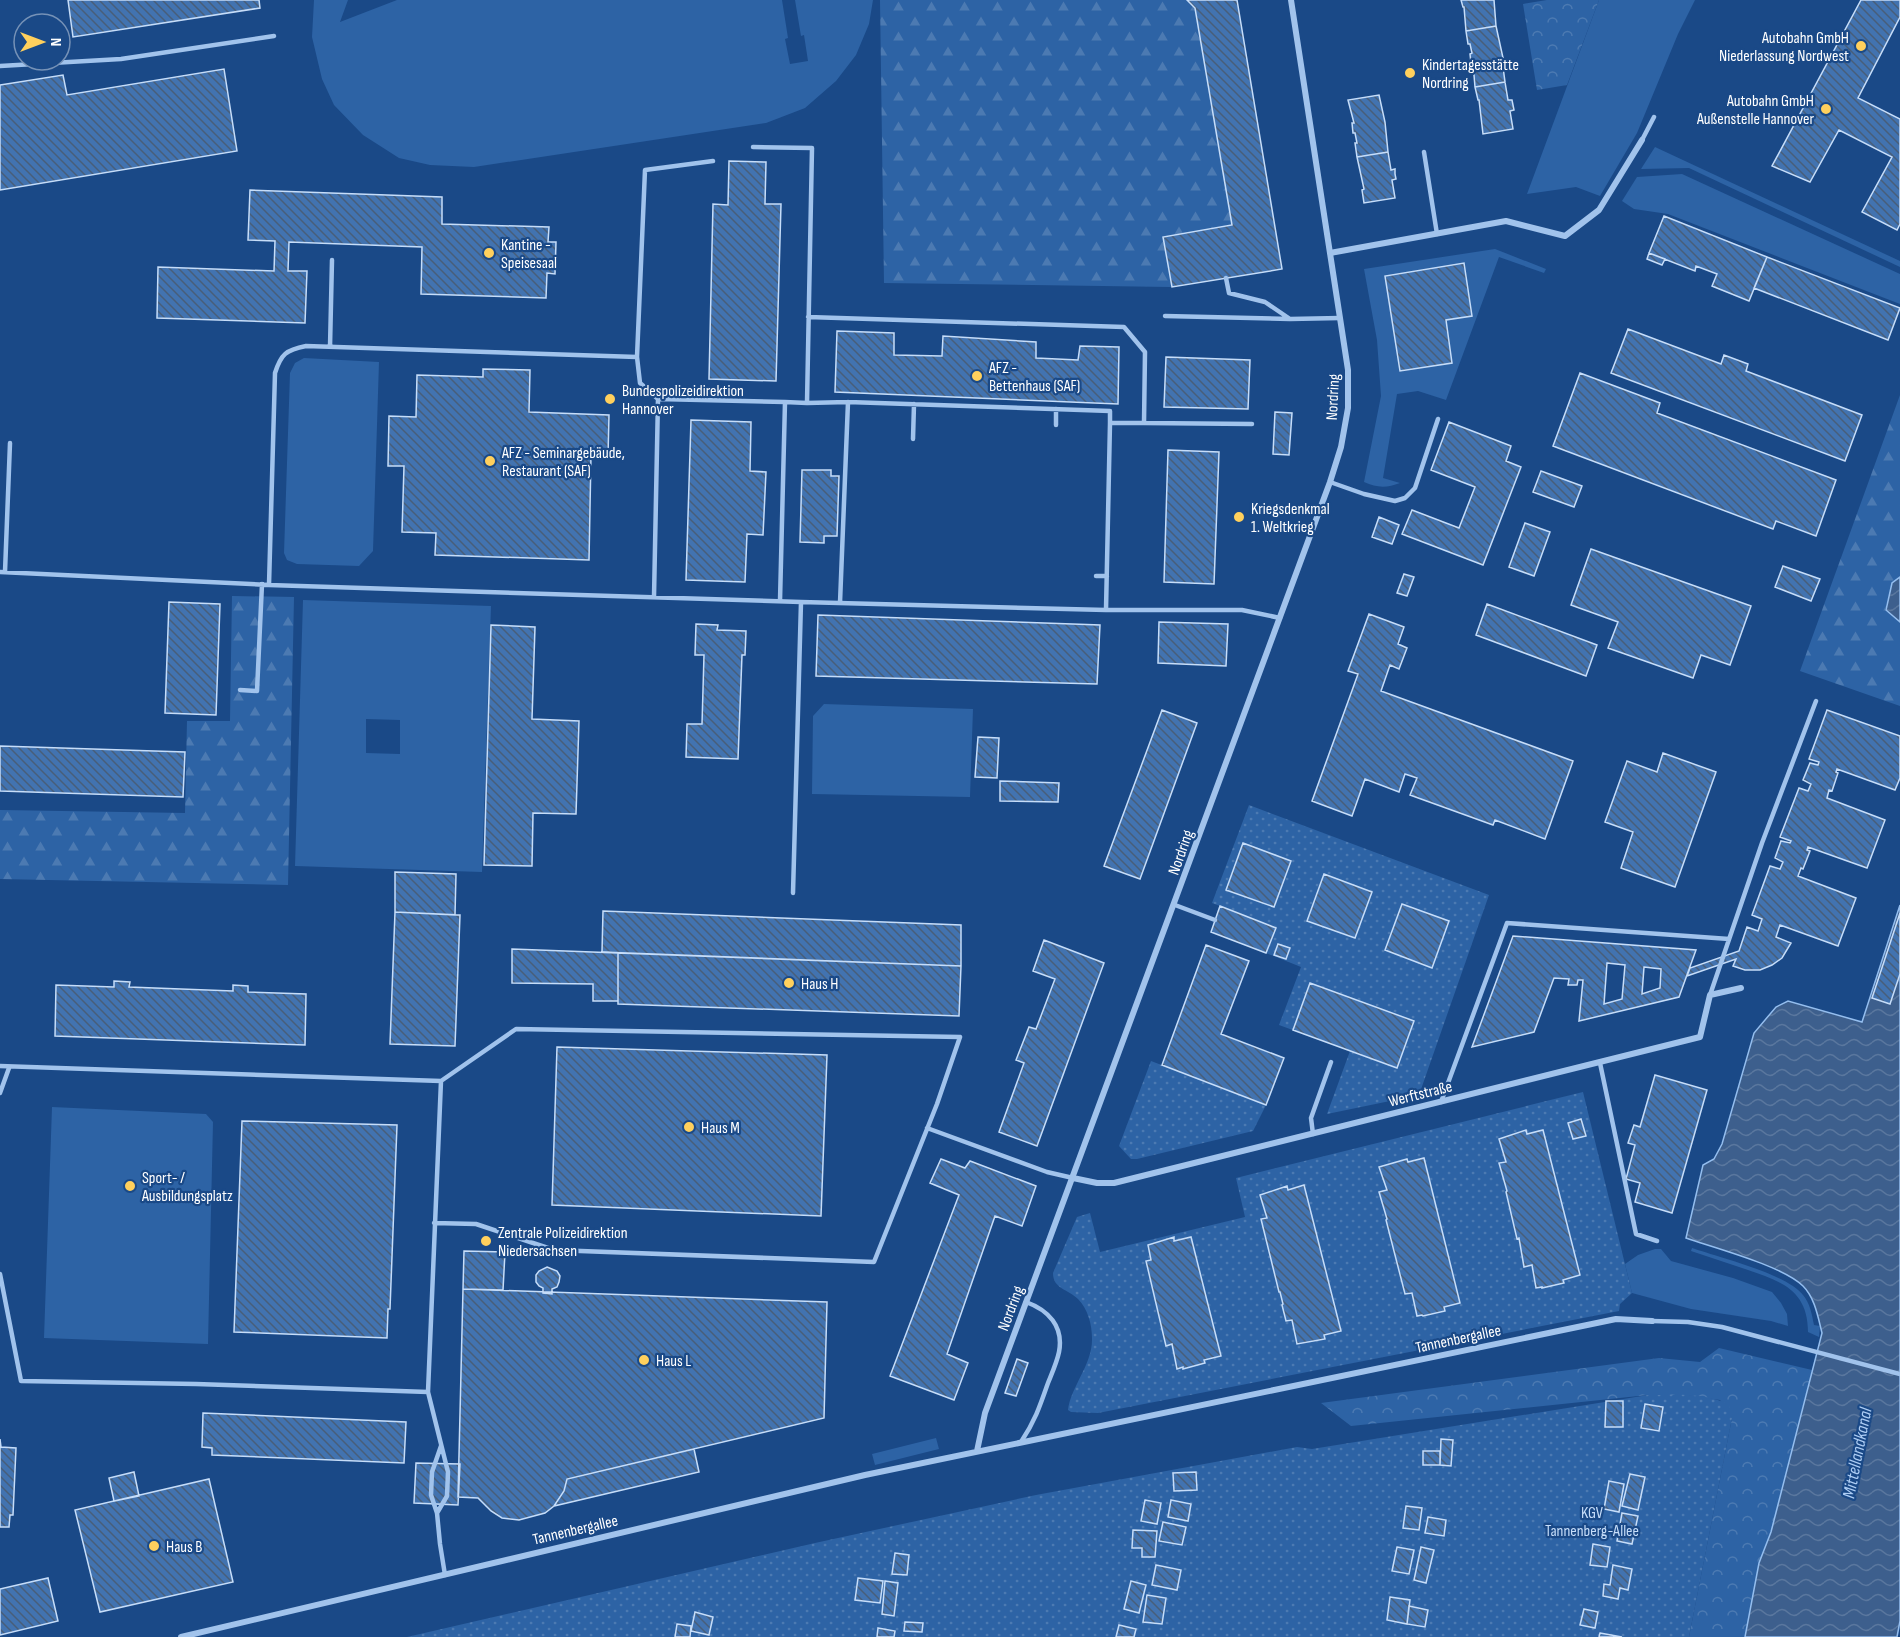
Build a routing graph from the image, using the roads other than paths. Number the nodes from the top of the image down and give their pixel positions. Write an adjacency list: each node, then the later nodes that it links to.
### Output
1 (1291, 0): 10 (street, Nordring)
2 (274, 36): 3 (lane)
3 (0, 66)
4 (1654, 117): 5 (lane)
5 (1642, 140): 9 (street)
6 (753, 147): 14 (lane)
7 (1424, 152): 9 (lane)
8 (713, 161): 18 (lane)
9 (1437, 234): 10 (street)
10 (1330, 253): 15 (street, Nordring)
11 (332, 260): 17 (lane)
12 (1226, 278): 16 (lane)
13 (1165, 316): 16 (lane)
14 (808, 317): 22 (lane); 27 (lane)
15 (1340, 318): 16 (lane); 32 (street, Nordring)
16 (1290, 319)
17 (330, 347): 18 (lane); 37 (lane)
18 (637, 357): 19 (lane)
19 (658, 399): 20 (lane); 38 (lane)
20 (784, 402): 22 (lane); 39 (lane)
21 (848, 402): 22 (lane); 23 (lane); 41 (lane)
22 (807, 403)
23 (914, 404): 24 (lane); 30 (lane)
24 (1056, 409): 26 (lane); 29 (lane)
25 (1438, 419): 32 (lane)
26 (1110, 423): 27 (lane); 35 (lane)
27 (1144, 423): 28 (lane)
28 (1252, 424)
29 (1056, 425)
30 (913, 439)
31 (10, 443): 33 (lane)
32 (1330, 482): 43 (street, Nordring)
33 (3, 572): 36 (lane)
34 (1095, 576): 35 (lane)
35 (1107, 576): 42 (lane)
36 (262, 584): 37 (lane); 44 (lane)
37 (269, 585): 38 (lane)
38 (654, 597): 39 (lane)
39 (780, 601): 40 (lane)
40 (801, 602): 41 (lane); 46 (lane)
41 (840, 603): 42 (lane)
42 (1106, 610): 43 (lane)
43 (1280, 618): 47 (street, Nordring)
44 (240, 690)
45 (1815, 701): 49 (lane)
46 (793, 893)
47 (1175, 905): 48 (lane); 61 (street, Nordring)
48 (1215, 920)
49 (1729, 939): 51 (lane); 58 (lane)
50 (1741, 988): 51 (street)
51 (1710, 994): 53 (street, Werftstraße)
52 (1331, 1062): 60 (lane)
53 (1600, 1063): 58 (street, Werftstraße); 63 (lane)
54 (0, 1066): 55 (lane)
55 (9, 1068): 56 (lane); 57 (lane)
56 (441, 1081): 59 (lane); 62 (lane)
57 (0, 1093)
58 (1441, 1101): 60 (street, Werftstraße)
59 (927, 1128): 61 (lane); 62 (lane)
60 (1313, 1134): 61 (street, Werftstraße)
61 (1073, 1178): 65 (street, Nordring)
62 (434, 1223): 68 (lane)
63 (1656, 1241)
64 (0, 1275): 68 (lane)
65 (1026, 1302): 69 (lane); 71 (street, Nordring)
66 (1652, 1321): 67 (lane, Tannenbergallee); 69 (street, Tannenbergallee)
67 (1900, 1374)
68 (428, 1392): 70 (lane)
69 (1021, 1442): 71 (street, Tannenbergallee)
70 (441, 1446): 72 (lane); 72 (lane)
71 (977, 1451): 73 (street, Tannenbergallee)
72 (437, 1513): 73 (lane)
73 (445, 1575): 74 (street, Tannenbergallee)
74 (181, 1637)

